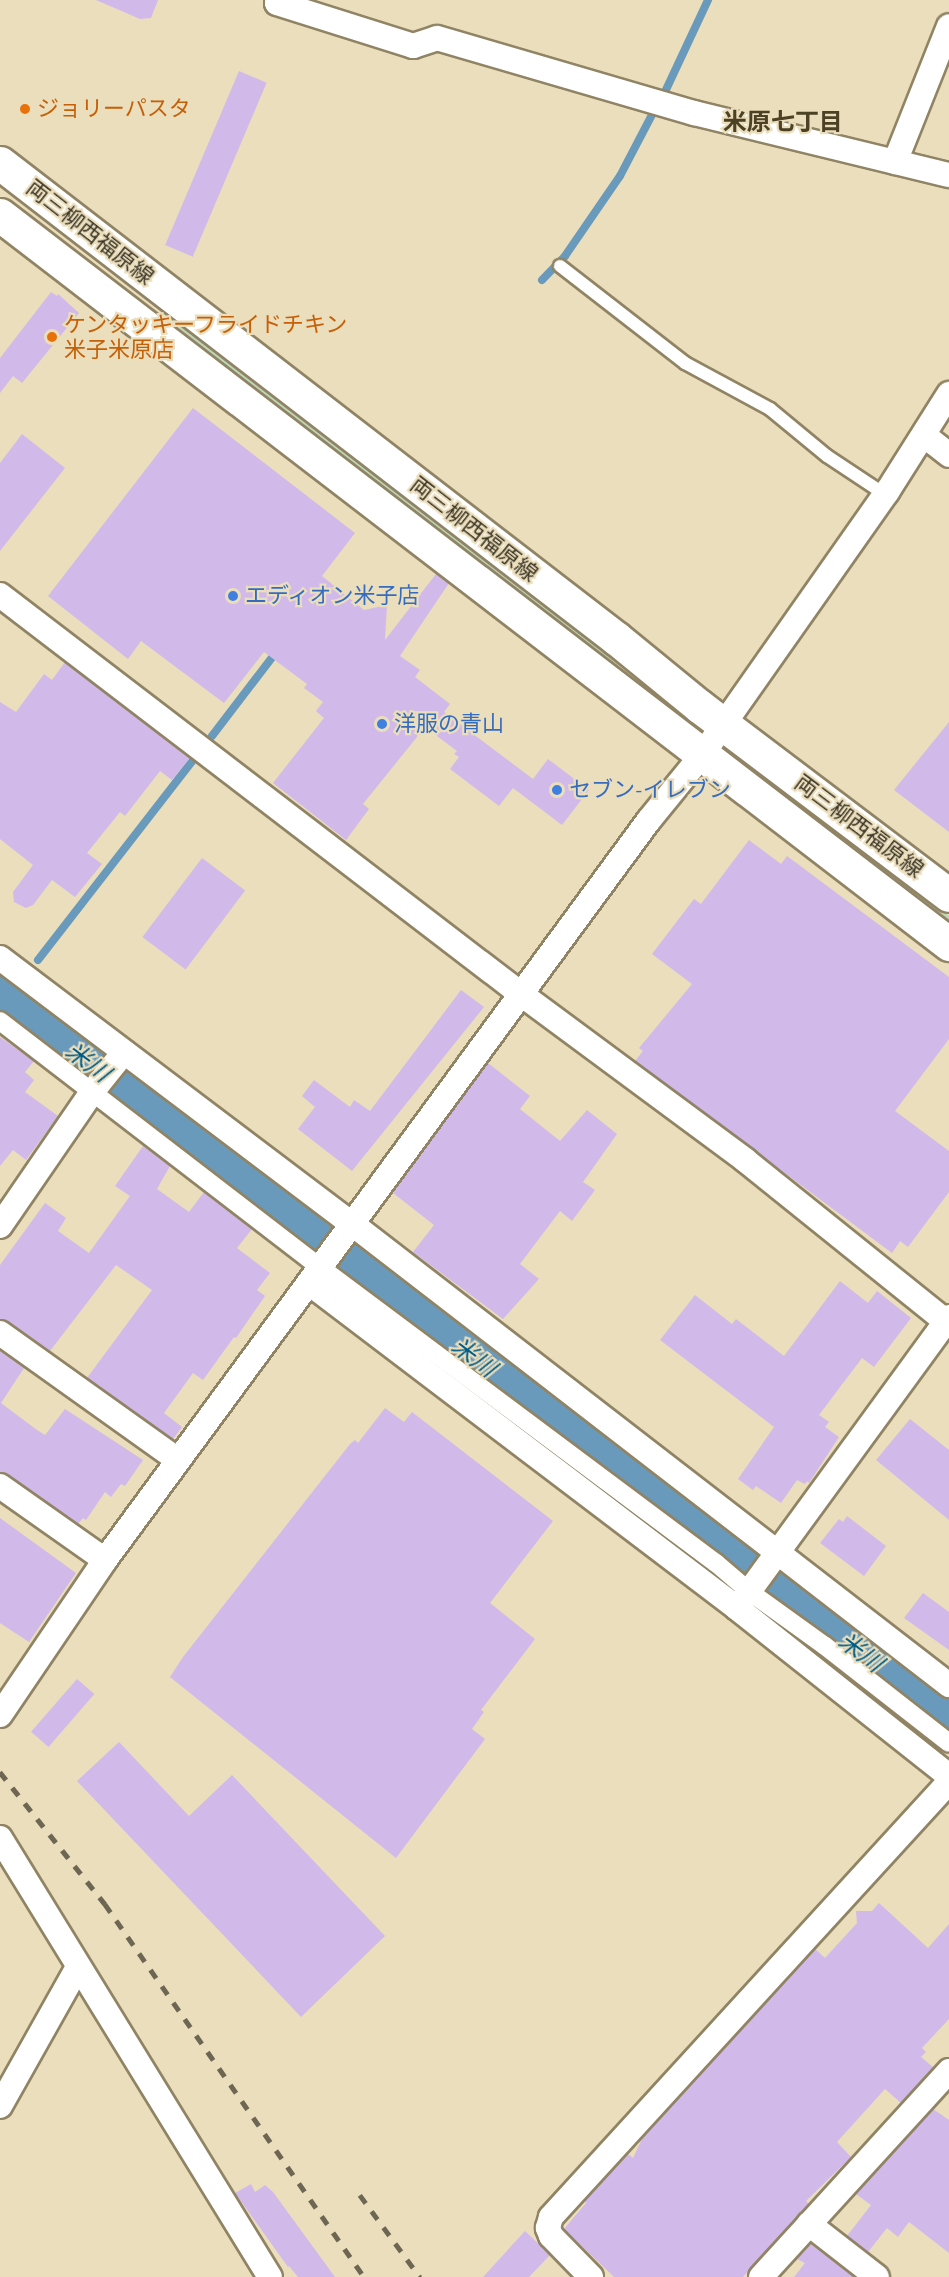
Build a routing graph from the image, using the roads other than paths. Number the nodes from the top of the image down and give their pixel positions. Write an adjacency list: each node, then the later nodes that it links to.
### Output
1 (278, 0): 3 (street)
2 (949, 26): 3 (street)
3 (895, 162): 5 (street)
4 (0, 163): 13 (main road, 両三柳西福原線)
5 (949, 175)
6 (0, 215): 14 (main road, 両三柳西福原線)
7 (560, 266): 11 (lane)
8 (949, 394): 9 (street)
9 (925, 436): 10 (street); 11 (street)
10 (949, 455)
11 (886, 495): 13 (street)
12 (0, 595): 18 (street)
13 (723, 724): 14 (street); 15 (main road, 両三柳西福原線)
14 (702, 754): 16 (main road, 両三柳西福原線); 18 (street)
15 (949, 895)
16 (949, 944)
17 (0, 958): 20 (street)
18 (521, 994): 23 (street); 25 (street)
19 (0, 1021): 21 (street)
20 (121, 1056): 21 (street); 23 (street)
21 (94, 1091): 22 (street); 24 (street)
22 (0, 1226)
23 (346, 1230): 24 (street); 29 (street)
24 (317, 1271): 27 (street); 31 (street)
25 (948, 1321): 29 (street)
26 (0, 1333): 27 (street)
27 (178, 1460): 30 (street)
28 (0, 1486): 30 (street)
29 (777, 1554): 31 (street); 32 (street)
30 (105, 1560): 33 (street)
31 (743, 1600): 34 (street); 35 (street)
32 (949, 1685)
33 (0, 1715)
34 (949, 1743)
35 (949, 1776)
36 (949, 1782): 44 (street)
37 (0, 1838): 38 (street)
38 (78, 1967): 41 (street); 43 (street)
39 (949, 2071): 40 (street)
40 (941, 2096): 42 (street)
41 (0, 2106)
42 (809, 2224): 45 (street); 46 (street)
43 (270, 2277)
44 (591, 2277)
45 (761, 2277)
46 (877, 2277)

